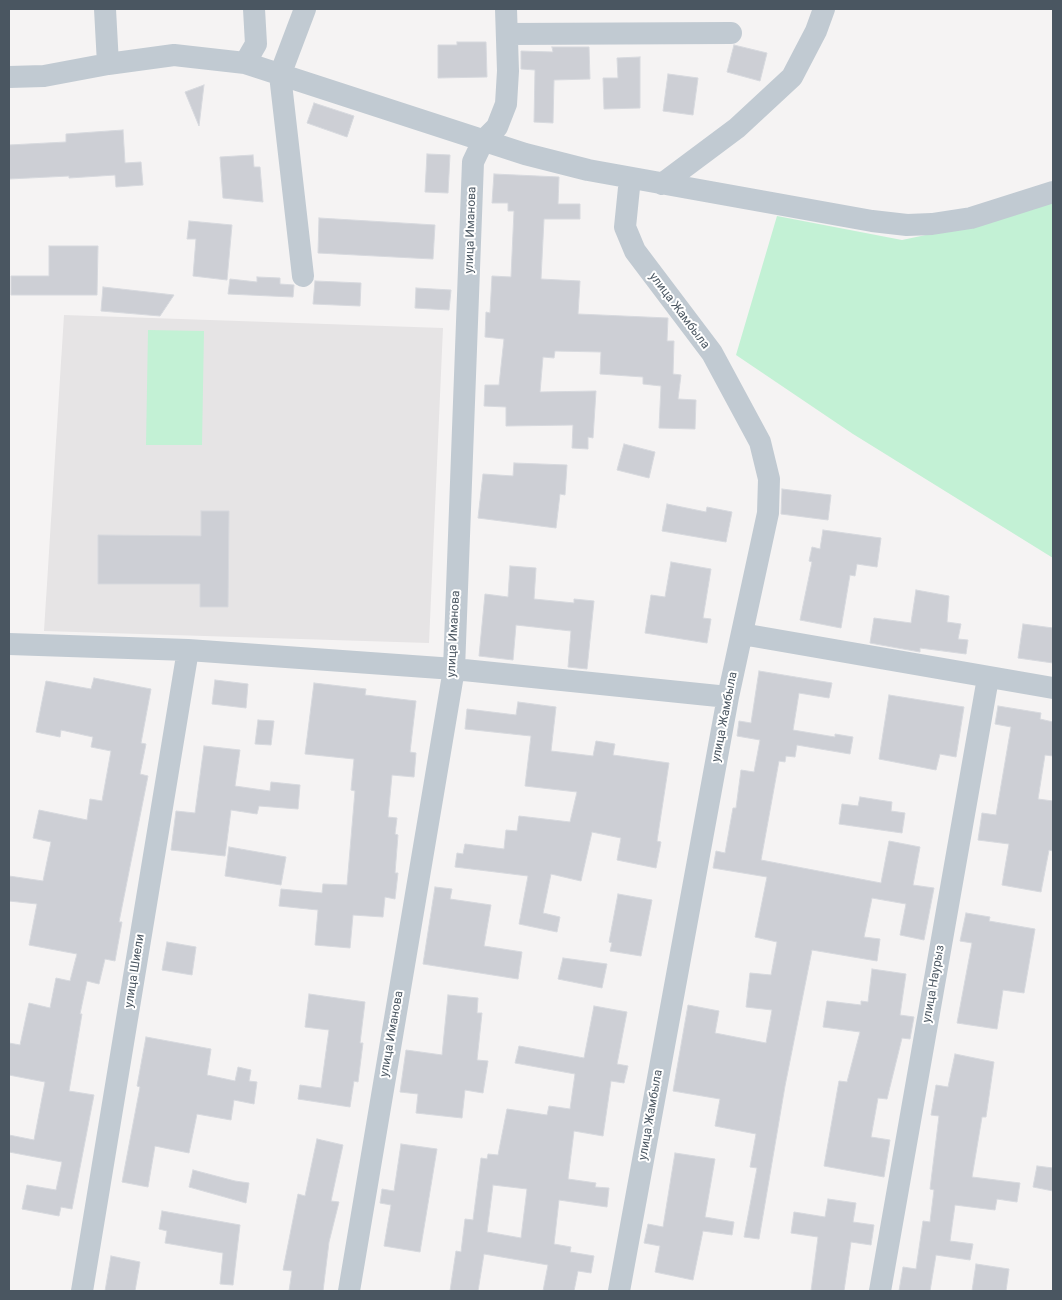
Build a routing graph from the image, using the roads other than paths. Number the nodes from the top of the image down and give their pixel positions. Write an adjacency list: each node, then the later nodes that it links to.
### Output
1 (105, 9): 9 (street)
2 (254, 9): 8 (street)
3 (305, 9): 10 (street)
4 (506, 9): 7 (street, улица Иманова)
5 (824, 9): 14 (street)
6 (731, 33): 7 (street)
7 (507, 34): 12 (street, улица Иманова)
8 (245, 63): 9 (street); 10 (street)
9 (108, 64): 11 (street)
10 (280, 74): 12 (street); 16 (street)
11 (9, 76)
12 (483, 141): 13 (street); 20 (street, улица Иманова)
13 (630, 178): 14 (street); 17 (street, улица Жамбыла)
14 (662, 184): 15 (street)
15 (1053, 192)
16 (303, 276)
17 (742, 634): 21 (street); 23 (street, улица Жамбыла)
18 (9, 644): 19 (street)
19 (188, 650): 20 (street); 24 (street, улица Шиели)
20 (454, 669): 23 (street); 25 (street, улица Иманова)
21 (988, 678): 22 (street); 27 (street, улица Наурыз)
22 (1053, 688)
23 (728, 697): 26 (street, улица Жамбыла)
24 (82, 1291)
25 (348, 1291)
26 (619, 1291)
27 (880, 1291)

